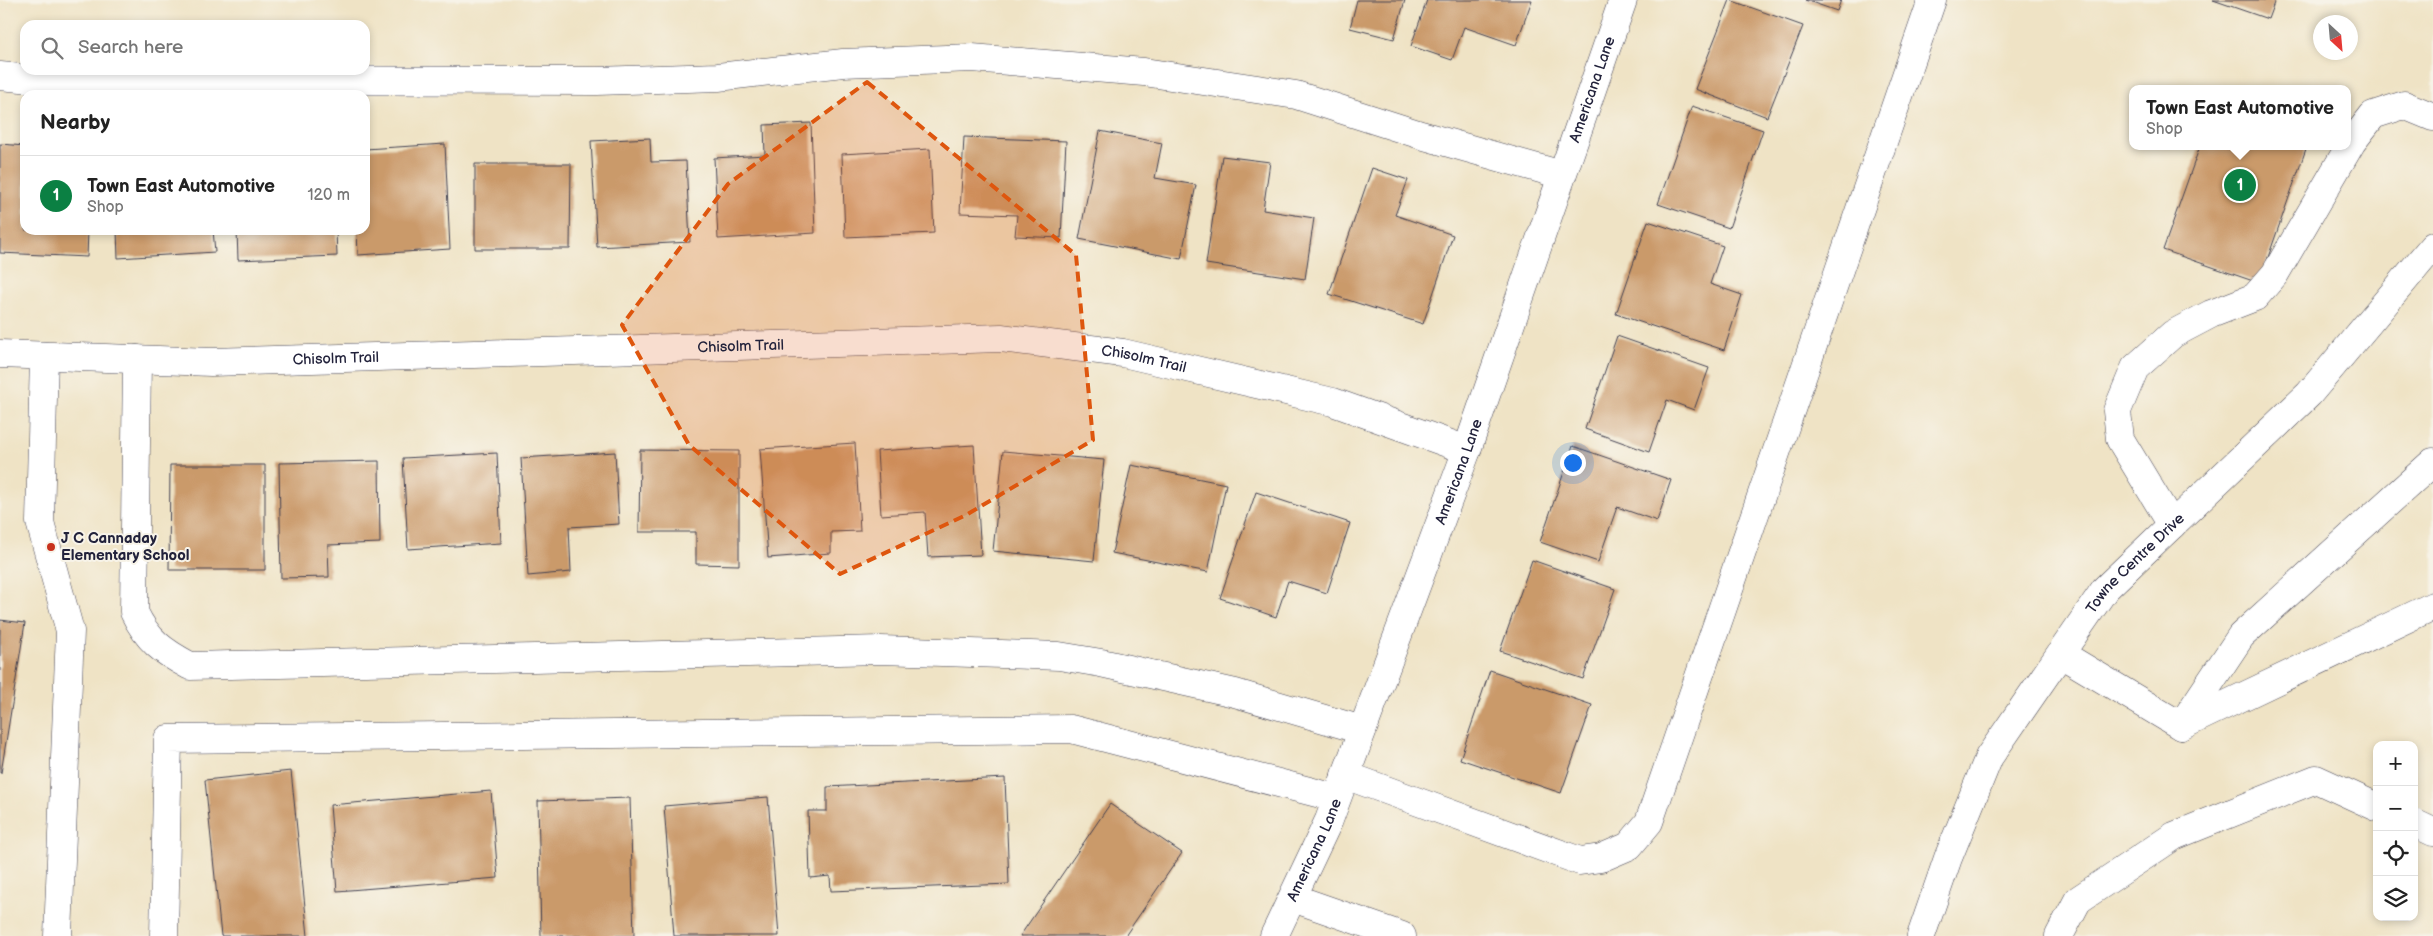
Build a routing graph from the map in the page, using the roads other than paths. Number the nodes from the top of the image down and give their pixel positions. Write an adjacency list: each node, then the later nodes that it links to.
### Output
1 (1623, 0): 7 (street, Americana Lane)
2 (1932, 0): 19 (street)
3 (0, 76): 7 (street)
4 (2433, 117): 5 (street)
5 (2351, 144)
6 (2347, 150): 14 (street)
7 (1562, 175): 12 (street, Americana Lane)
8 (2433, 246): 14 (street, Towne Centre Drive)
9 (0, 354): 10 (street, Chisolm Trail)
10 (44, 356): 11 (street, Chisolm Trail); 24 (street)
11 (137, 359): 12 (street, Chisolm Trail); 18 (street)
12 (1467, 450): 18 (street, Americana Lane)
13 (2433, 462): 17 (street)
14 (2172, 525): 16 (street, Towne Centre Drive)
15 (2433, 606): 17 (street)
16 (2061, 654): 17 (street); 28 (street, Towne Centre Drive)
17 (2182, 726)
18 (1362, 730): 19 (street, Americana Lane)
19 (1341, 786): 23 (street, Americana Lane); 25 (street)
20 (2373, 804): 29 (street)
21 (2418, 826): 22 (street)
22 (2433, 832)
23 (1293, 898): 26 (street, Americana Lane); 27 (street)
24 (58, 936)
25 (164, 936)
26 (1274, 936)
27 (1402, 936)
28 (1921, 936)
29 (2059, 936)

